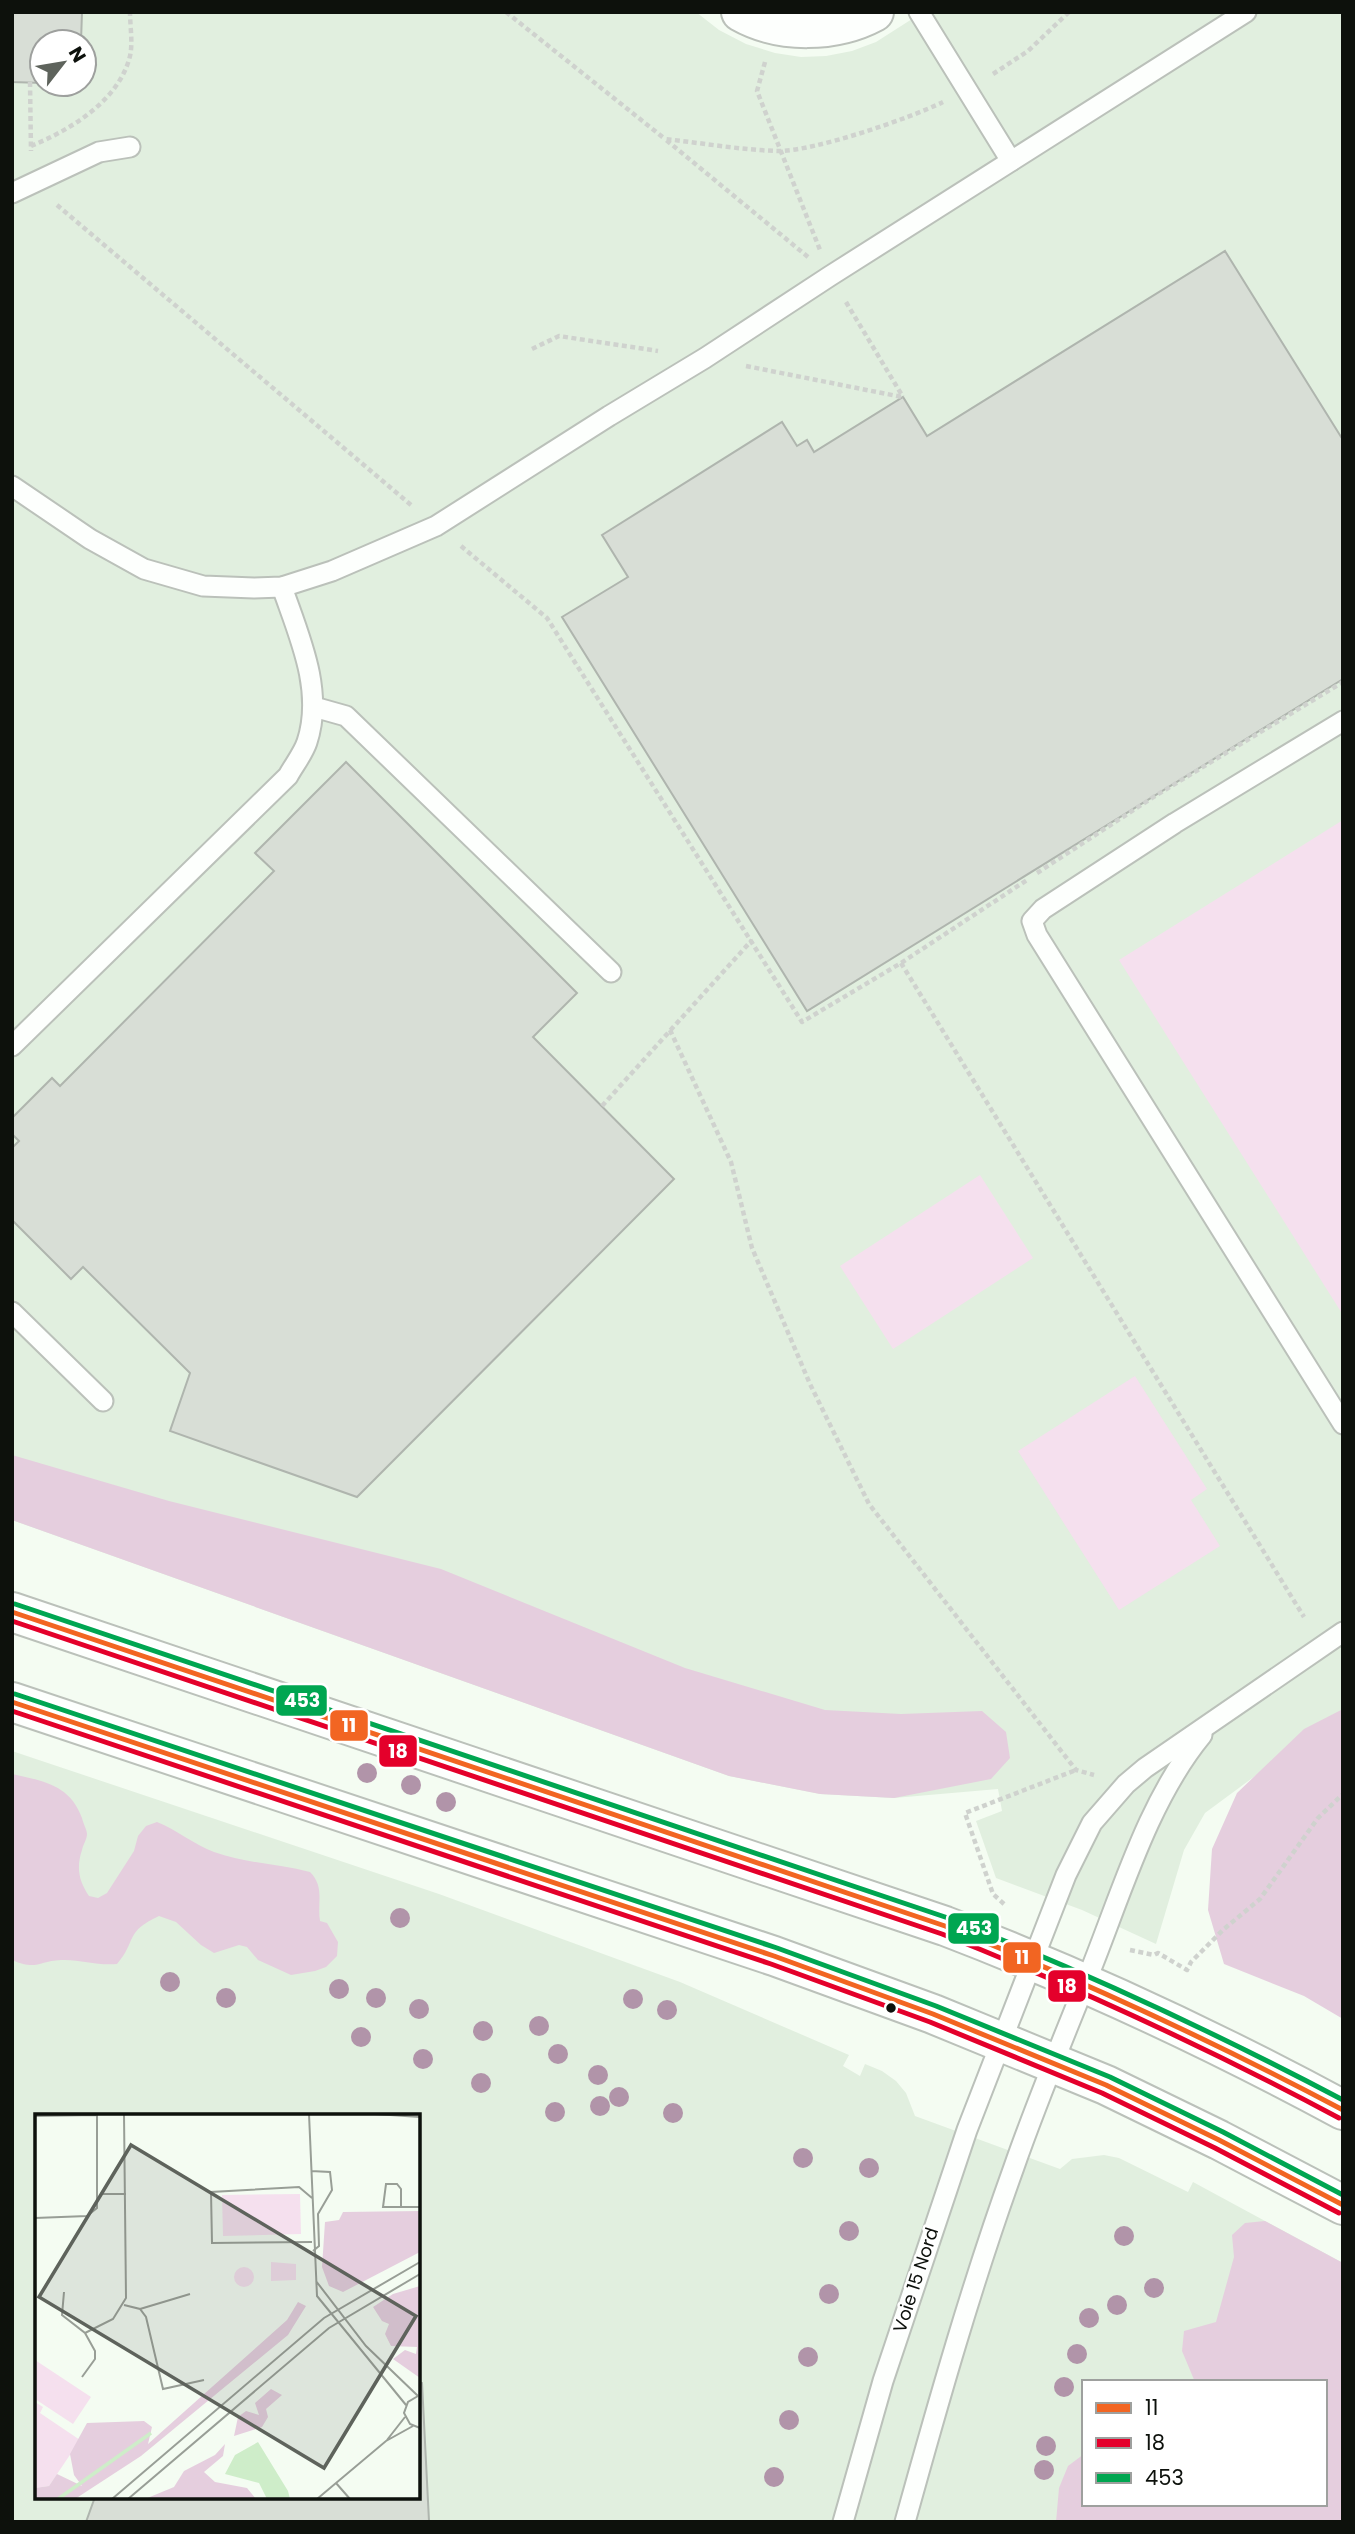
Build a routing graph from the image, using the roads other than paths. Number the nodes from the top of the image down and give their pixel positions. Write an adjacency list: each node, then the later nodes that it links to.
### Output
1 (874, 12): 4 (main road)
2 (919, 12): 6 (lane)
3 (1246, 12): 6 (lane)
4 (758, 18)
5 (130, 147): 7 (lane)
6 (1012, 161): 9 (lane)
7 (12, 193)
8 (12, 486): 9 (lane)
9 (282, 587): 10 (lane)
10 (314, 707): 12 (lane); 13 (lane)
11 (1343, 721): 16 (lane)
12 (611, 972)
13 (12, 1045)
14 (12, 1312): 15 (lane)
15 (103, 1401)
16 (1343, 1424)
17 (12, 1612): 21 (main road)
18 (1343, 1632): 20 (lane)
19 (12, 1702): 23 (main road)
20 (1219, 1716): 21 (lane, Voie 15 Nord); 22 (lane)
21 (1033, 1962): 22 (main road); 23 (lane, Voie 15 Nord)
22 (1085, 1985): 24 (lane); 25 (main road)
23 (1002, 2042): 24 (main road); 27 (lane, Voie 15 Nord)
24 (1053, 2063): 26 (main road); 28 (lane)
25 (1343, 2110)
26 (1343, 2206)
27 (843, 2522)
28 (905, 2522)

